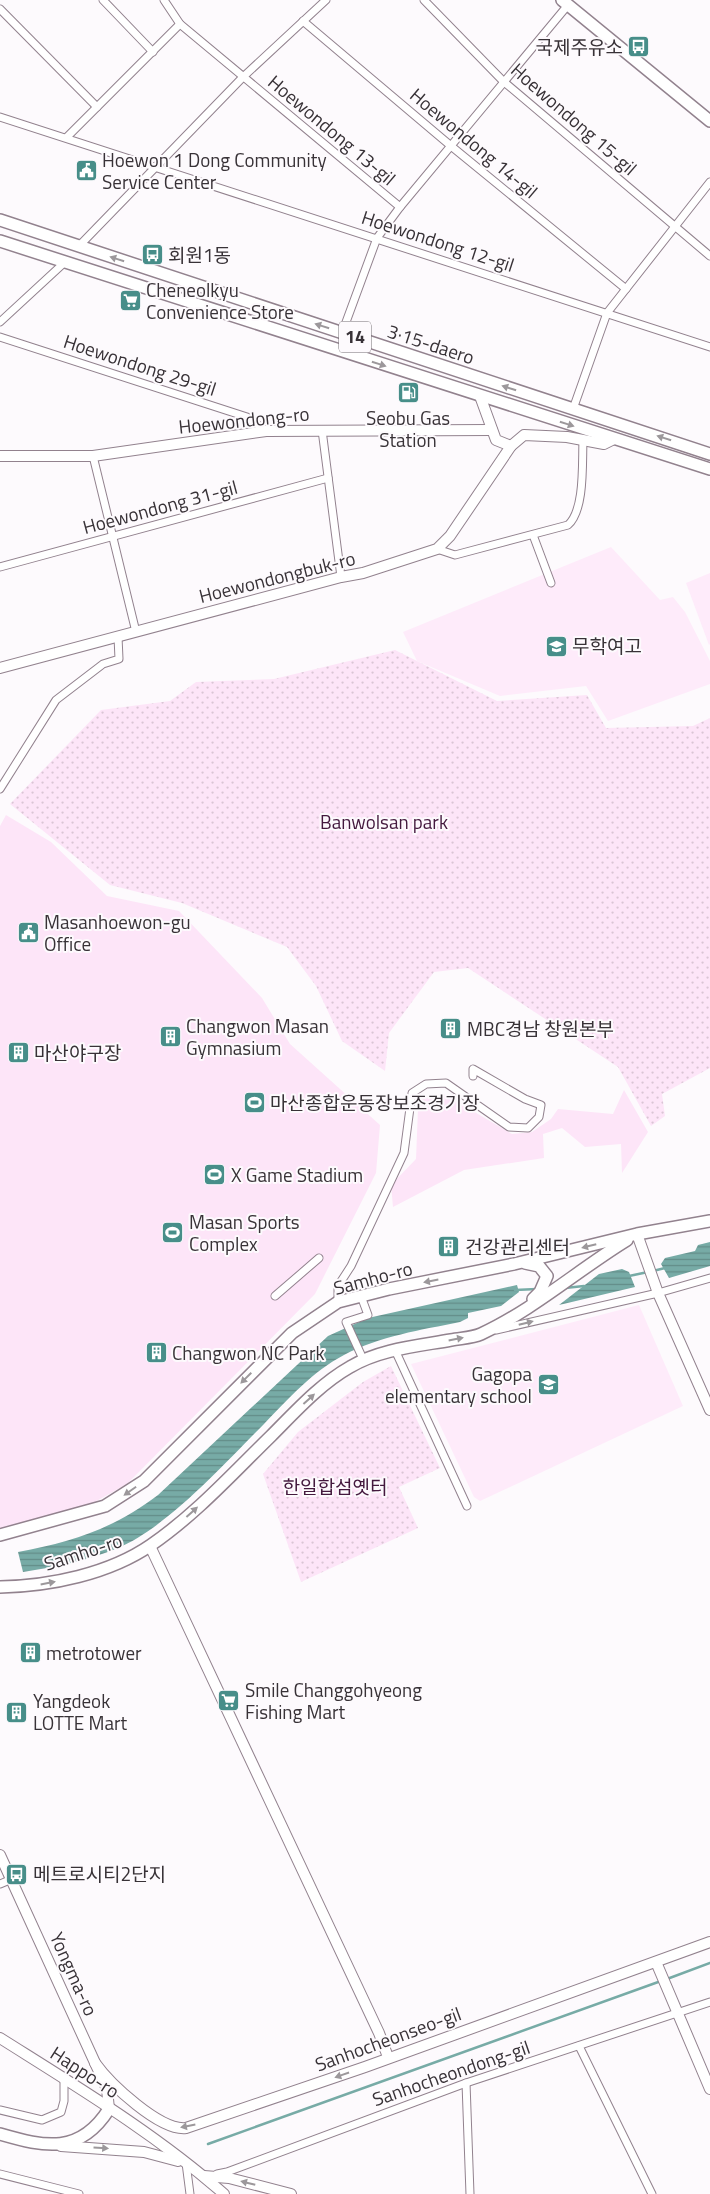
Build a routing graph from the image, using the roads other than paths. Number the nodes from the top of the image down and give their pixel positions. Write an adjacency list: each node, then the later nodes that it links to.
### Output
1 (103, 0): 9 (street)
2 (164, 0): 8 (street, Hoewondong 13-gil)
3 (326, 0): 7 (street)
4 (424, 0): 11 (street, Hoewondong 15-gil)
5 (565, 2): 11 (street); 14 (main road)
6 (0, 10): 12 (street)
7 (303, 22): 10 (street); 16 (street, Hoewondong 14-gil)
8 (180, 24): 9 (street); 10 (street, Hoewondong 13-gil)
9 (154, 52): 12 (street)
10 (243, 77): 17 (street); 19 (street, Hoewondong 13-gil)
11 (503, 81): 16 (street); 21 (street, Hoewondong 15-gil)
12 (97, 107): 15 (street)
13 (0, 117): 15 (street, Hoewondong 12-gil)
14 (710, 121)
15 (67, 137): 17 (street, Hoewondong 12-gil)
16 (451, 146): 19 (street); 27 (street, Hoewondong 14-gil)
17 (156, 166): 22 (street, Hoewondong 12-gil); 24 (street)
18 (710, 182): 21 (street)
19 (400, 207): 22 (street)
20 (0, 220): 24 (main road, 3·15-daero / 14)
21 (676, 228): 25 (street, Hoewondong 15-gil); 27 (street)
22 (377, 238): 28 (street, Hoewondong 12-gil); 30 (street)
23 (0, 241): 26 (main road, 3·15-daero / 14)
24 (79, 246): 30 (main road, 3·15-daero / 14, one-way to 24)
25 (710, 256)
26 (64, 262): 29 (street); 33 (main road, 3·15-daero / 14, one-way to 33)
27 (626, 289): 28 (street)
28 (607, 314): 32 (street, Hoewondong 12-gil); 34 (street)
29 (0, 322)
30 (342, 333): 34 (main road, 3·15-daero / 14, one-way to 30)
31 (0, 337): 37 (street, Hoewondong 29-gil)
32 (710, 347)
33 (480, 396): 36 (main road); 38 (main road, 3·15-daero / 14, one-way to 38)
34 (573, 409): 41 (main road, 3·15-daero / 14, one-way to 34)
35 (322, 430): 36 (main road, Hoewondong-ro); 37 (main road, Hoewondong-ro); 45 (street)
36 (492, 430): 40 (main road)
37 (266, 431): 43 (main road, Hoewondong-ro)
38 (614, 439): 39 (main road); 44 (main road, 3·15-daero / 14)
39 (583, 441): 40 (main road); 46 (street)
40 (511, 446): 48 (main road, Hoewondongbuk-ro)
41 (710, 454)
42 (0, 456): 43 (main road, Hoewondong-ro)
43 (93, 456): 47 (street)
44 (710, 469)
45 (328, 478): 47 (street, Hoewondong 31-gil); 50 (street)
46 (534, 535): 48 (street); 51 (street)
47 (112, 537): 49 (street, Hoewondong 31-gil); 52 (street)
48 (437, 549): 50 (main road, Hoewondongbuk-ro)
49 (0, 567)
50 (341, 577): 52 (main road, Hoewondongbuk-ro)
51 (551, 583)
52 (136, 632): 53 (main road, Hoewondongbuk-ro)
53 (118, 637): 54 (main road, Hoewondongbuk-ro); 55 (street)
54 (0, 668)
55 (0, 789)
56 (473, 1076): 65 (street)
57 (710, 1221): 58 (main road, Samho-ro)
58 (637, 1234): 60 (main road, Samho-ro, one-way to 60); 62 (main road); 66 (main road)
59 (319, 1258): 63 (street)
60 (514, 1264): 64 (main road, Samho-ro, one-way to 64); 66 (main road)
61 (710, 1278): 62 (street)
62 (656, 1289): 67 (street, one-way to 62); 70 (main road)
63 (275, 1296)
64 (361, 1296): 65 (main road, Samho-ro); 69 (street)
65 (338, 1302): 72 (main road, Samho-ro, one-way to 72)
66 (518, 1314): 67 (main road, Samho-ro)
67 (479, 1335): 68 (main road, Samho-ro, one-way to 67)
68 (395, 1350): 69 (main road, Samho-ro); 71 (street)
69 (361, 1355): 73 (main road, Samho-ro, one-way to 69)
70 (710, 1410)
71 (467, 1506)
72 (0, 1535)
73 (150, 1546): 76 (main road, Samho-ro, one-way to 73); 86 (main road)
74 (0, 1581): 76 (main road)
75 (0, 1587): 76 (main road, Samho-ro)
76 (18, 1587)
77 (0, 1854): 78 (main road, Yongma-ro)
78 (12, 1879): 79 (street); 87 (main road, Yongma-ro)
79 (0, 1884)
80 (710, 1942): 81 (main road, Sanhocheonseo-gil)
81 (656, 1962): 83 (main road); 86 (main road, Sanhocheonseo-gil)
82 (710, 2002): 83 (street, Sanhocheondong-gil)
83 (677, 2012): 85 (street, Sanhocheondong-gil); 90 (main road)
84 (0, 2038): 88 (main road, Happo-ro)
85 (579, 2046): 89 (street, Sanhocheondong-gil); 103 (street)
86 (388, 2057): 87 (main road, Sanhocheonseo-gil, one-way to 87)
87 (95, 2064): 91 (main road, Yongma-ro)
88 (64, 2078): 91 (main road, Happo-ro); 92 (street)
89 (466, 2083): 97 (street, Sanhocheondong-gil); 102 (street)
90 (710, 2089)
91 (109, 2109): 94 (main road); 95 (main road, Happo-ro)
92 (0, 2110)
93 (0, 2134): 94 (main road)
94 (53, 2145): 95 (main road, one-way to 95)
95 (183, 2161): 97 (main road, Happo-ro); 99 (street)
96 (0, 2174): 98 (street)
97 (204, 2176): 100 (main road, Happo-ro); 101 (main road, one-way to 97)
98 (79, 2194)
99 (190, 2194)
100 (224, 2194)
101 (291, 2194)
102 (470, 2194)
103 (652, 2194)

